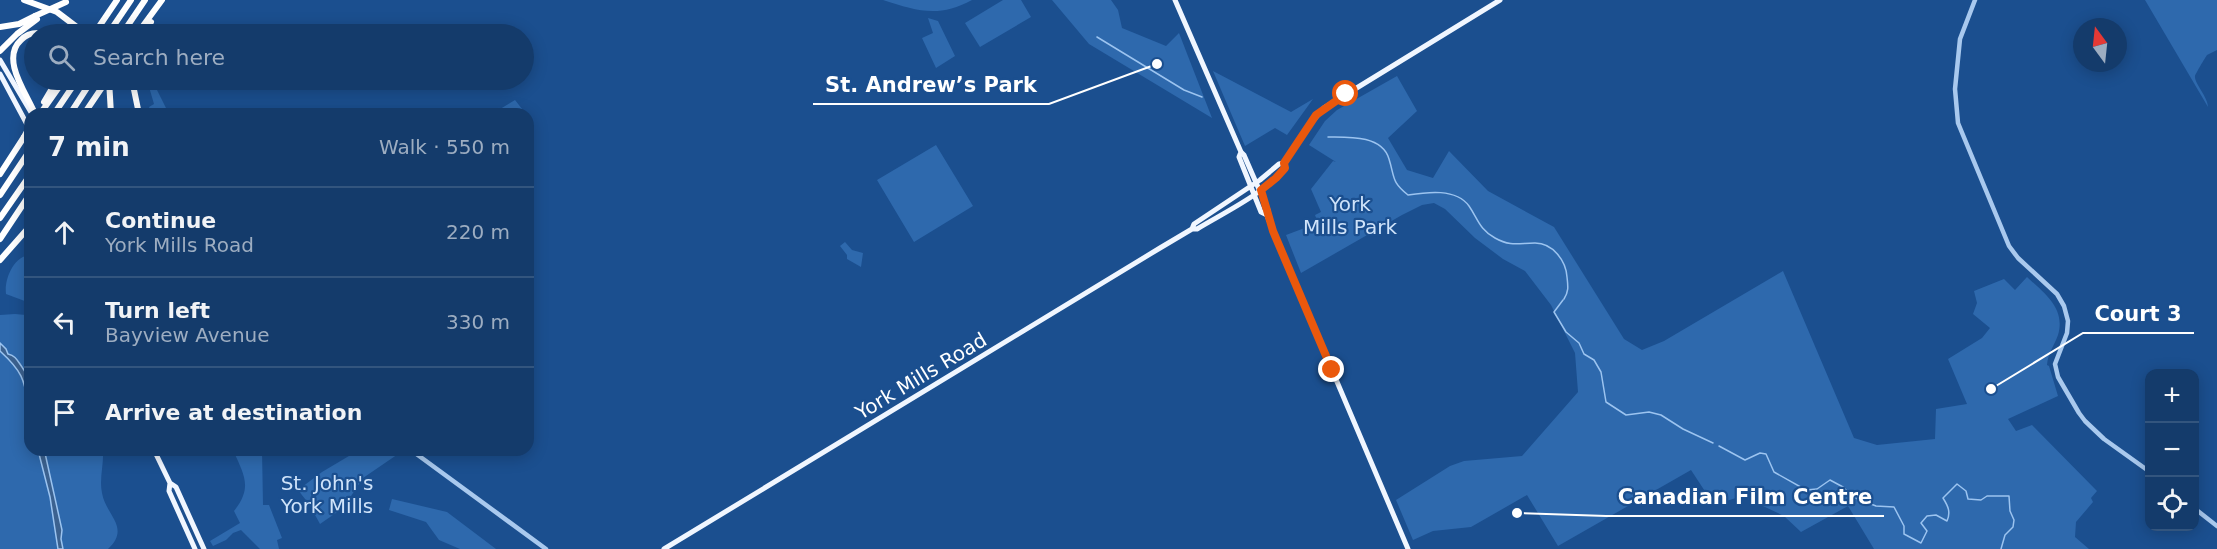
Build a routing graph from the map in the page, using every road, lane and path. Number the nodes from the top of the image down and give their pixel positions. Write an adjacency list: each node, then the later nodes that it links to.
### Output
1 (24, 0): 12 (highway)
2 (117, 0): 13 (highway)
3 (131, 0): 14 (highway)
4 (145, 0): 15 (highway)
5 (162, 0): 16 (highway); 17 (highway)
6 (1175, 0): 44 (main road)
7 (1500, 0): 46 (main road, York Mills Road)
8 (1975, 0): 65 (street)
9 (67, 1): 10 (highway, bridge)
10 (36, 18): 11 (highway); 18 (highway)
11 (29, 24)
12 (74, 24)
13 (101, 24)
14 (115, 24)
15 (129, 24)
16 (144, 24)
17 (149, 24)
18 (0, 27)
19 (24, 28): 21 (highway)
20 (24, 38): 24 (highway)
21 (0, 51)
22 (0, 60): 33 (main road)
23 (0, 74): 42 (main road)
24 (24, 87)
25 (26, 90): 34 (highway)
26 (51, 90): 35 (highway)
27 (56, 90): 36 (highway)
28 (70, 90): 37 (highway)
29 (86, 90): 38 (highway)
30 (100, 90): 39 (highway)
31 (107, 90): 40 (highway)
32 (134, 90): 41 (highway)
33 (35, 108)
34 (36, 108)
35 (40, 108)
36 (41, 108)
37 (58, 108)
38 (74, 108)
39 (88, 108)
40 (110, 108)
41 (138, 108)
42 (24, 117)
43 (24, 137): 47 (highway, bridge)
44 (1241, 152): 48 (main road); 50 (main road)
45 (24, 159): 52 (highway)
46 (1284, 163): 48 (main road, York Mills Road); 51 (main road, York Mills Road)
47 (0, 174)
48 (1257, 183): 50 (main road, York Mills Road); 51 (main road)
49 (24, 184): 56 (highway)
50 (1250, 187): 53 (main road); 57 (main road, York Mills Road)
51 (1261, 190): 53 (main road, York Mills Road); 55 (main road)
52 (0, 195)
53 (1254, 195): 55 (main road); 57 (main road, York Mills Road)
54 (24, 203): 60 (highway)
55 (1267, 215): 73 (main road)
56 (0, 218)
57 (1192, 229): 72 (main road, York Mills Road)
58 (24, 232): 61 (highway)
59 (24, 236): 61 (highway)
60 (0, 239)
61 (18, 239): 62 (highway)
62 (0, 260)
63 (157, 456): 66 (main road)
64 (419, 456): 71 (street)
65 (2145, 468)
66 (170, 483): 69 (main road); 70 (main road)
67 (2199, 512): 68 (street)
68 (2217, 526)
69 (195, 549)
70 (204, 549)
71 (546, 549)
72 (664, 549)
73 (1408, 549)

